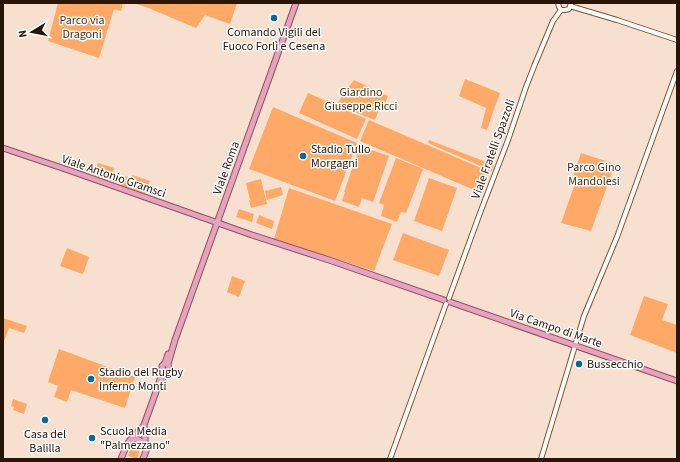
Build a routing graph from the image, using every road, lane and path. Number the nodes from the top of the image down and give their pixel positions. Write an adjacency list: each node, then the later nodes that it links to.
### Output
1 (296, 3): 8 (main road, Viale Roma)
2 (558, 3): 4 (street)
3 (571, 4): 4 (street); 5 (street)
4 (562, 10): 9 (street, Viale Fratelli Spazzoli)
5 (677, 40)
6 (677, 71): 10 (street)
7 (3, 148): 8 (main road, Viale Antonio Gramsci)
8 (217, 223): 9 (main road, Via Campo di Marte); 12 (main road, Viale Roma)
9 (447, 301): 10 (main road, Via Campo di Marte); 17 (street, Viale Fratelli Spazzoli)
10 (575, 346): 11 (main road, Via Campo di Marte); 18 (street)
11 (677, 381)
12 (144, 425): 13 (main road); 14 (main road)
13 (129, 441): 14 (main road); 15 (main road)
14 (146, 451): 16 (main road)
15 (121, 459)
16 (143, 459)
17 (390, 459)
18 (541, 459)

